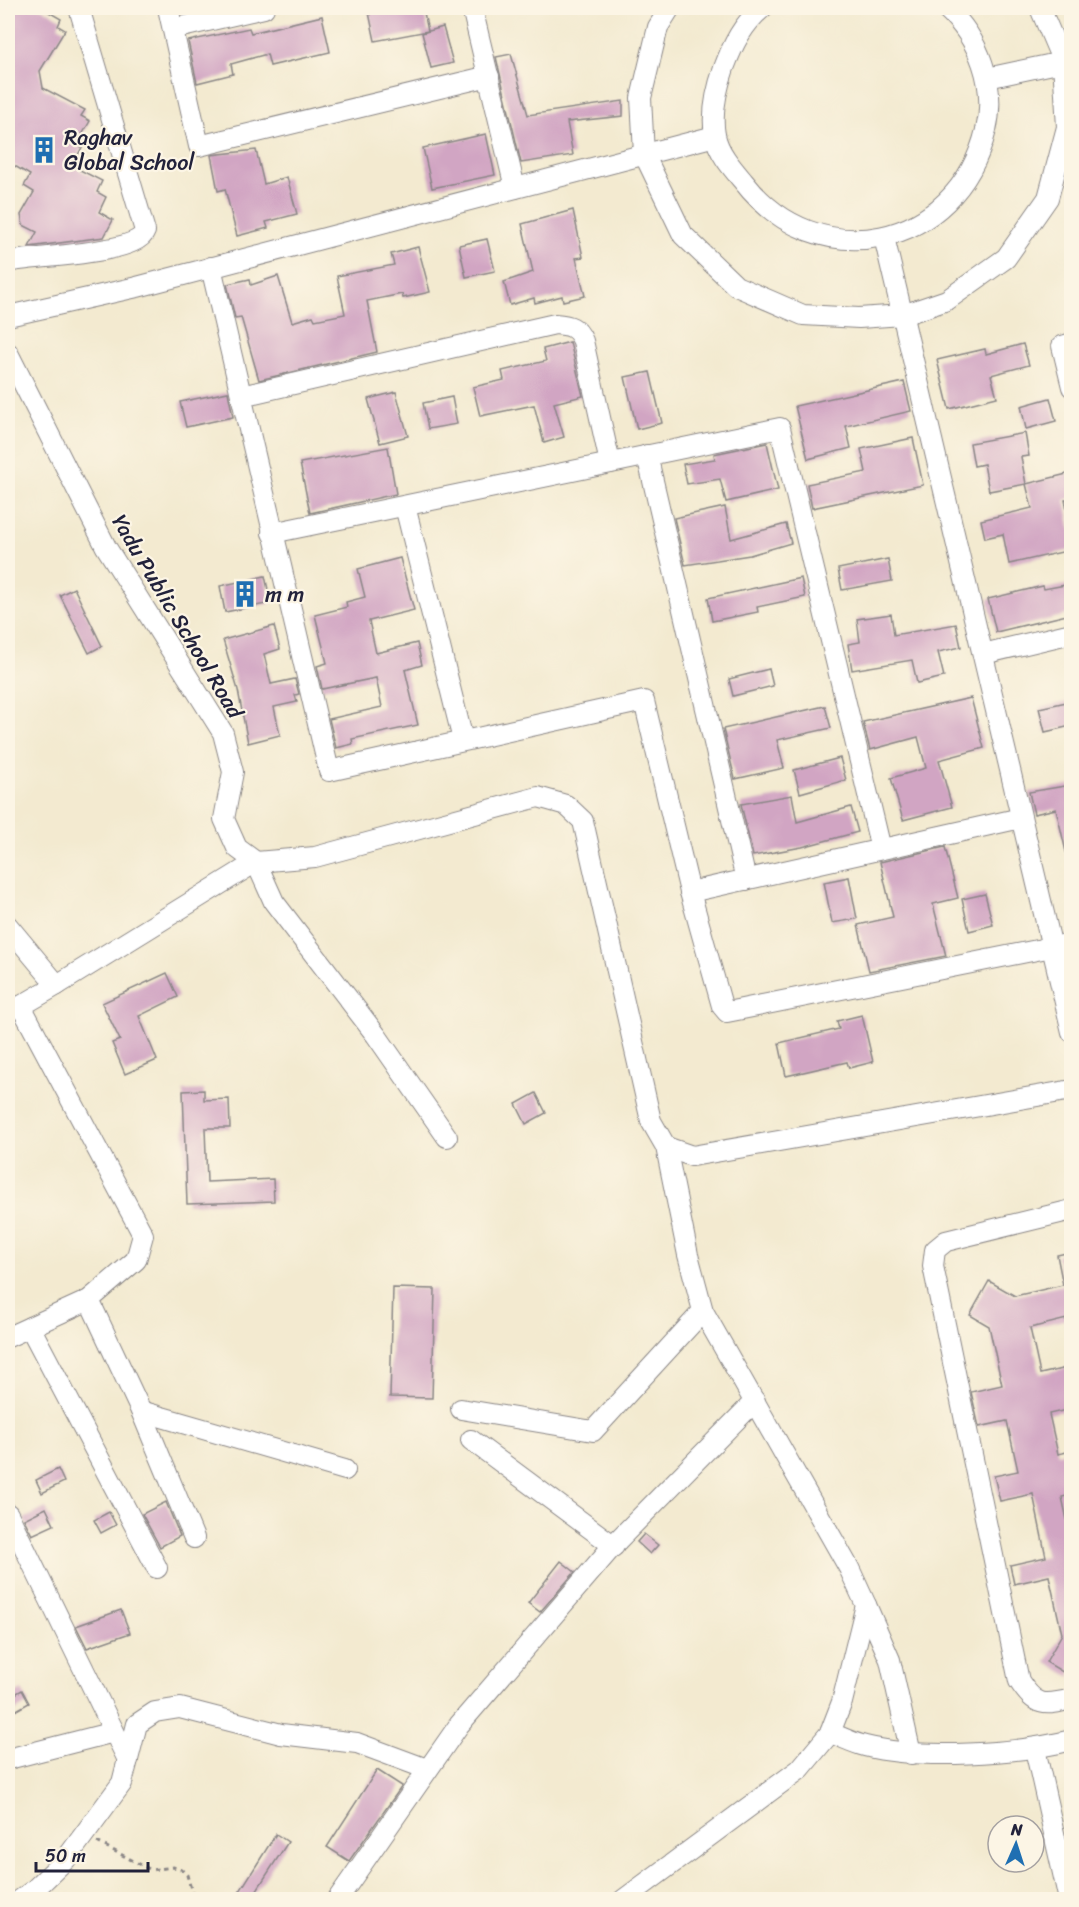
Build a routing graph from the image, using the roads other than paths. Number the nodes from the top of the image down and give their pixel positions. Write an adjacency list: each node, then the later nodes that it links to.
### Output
1 (79, 8): 17 (street)
2 (168, 8): 9 (street)
3 (264, 8): 9 (street)
4 (472, 8): 11 (street)
5 (670, 8): 14 (street)
6 (762, 8): 13 (street)
7 (946, 8): 12 (street)
8 (1040, 8): 10 (street)
9 (173, 28): 11 (street)
10 (1067, 61): 12 (street); 19 (street)
11 (489, 76): 15 (street)
12 (987, 78): 16 (street)
13 (715, 136): 14 (street); 16 (street)
14 (644, 154): 15 (street); 19 (street)
15 (515, 188): 18 (street)
16 (884, 237): 19 (street)
17 (8, 262)
18 (211, 267): 20 (street); 24 (street)
19 (903, 315): 30 (street)
20 (8, 316)
21 (1071, 344): 23 (street)
22 (8, 353): 34 (street, Yadu Public School Road)
23 (1071, 387)
24 (240, 396): 26 (street); 28 (street)
25 (647, 455): 26 (street); 33 (street); 35 (street)
26 (610, 463): 27 (street)
27 (405, 506): 28 (street); 31 (street)
28 (272, 533): 31 (street)
29 (1071, 633): 30 (street)
30 (983, 654): 32 (street)
31 (463, 740): 36 (street)
32 (1021, 818): 33 (street); 38 (street)
33 (881, 849): 35 (street)
34 (256, 862): 39 (street); 43 (street, Yadu Public School Road); 44 (street)
35 (746, 880): 36 (street)
36 (690, 892): 38 (street)
37 (8, 926): 39 (street)
38 (1062, 944): 41 (street)
39 (57, 985): 40 (street)
40 (14, 1008): 46 (street)
41 (1071, 1032)
42 (1071, 1090): 44 (street)
43 (447, 1137)
44 (666, 1147): 47 (street)
45 (1071, 1210): 60 (street)
46 (89, 1300): 48 (street); 52 (street)
47 (703, 1311): 50 (street); 51 (street)
48 (30, 1327): 49 (street); 58 (street)
49 (8, 1337)
50 (755, 1401): 57 (street); 59 (street)
51 (461, 1409)
52 (141, 1411): 54 (street); 56 (street)
53 (471, 1440): 57 (street)
54 (345, 1470)
55 (8, 1514): 61 (street)
56 (195, 1538)
57 (614, 1546): 68 (street)
58 (157, 1568)
59 (866, 1605): 62 (street); 65 (street)
60 (1071, 1700)
61 (114, 1732): 66 (street); 67 (street)
62 (830, 1733): 65 (street); 71 (street)
63 (1071, 1740): 64 (street)
64 (1035, 1749): 65 (street); 72 (street)
65 (911, 1754)
66 (8, 1759)
67 (128, 1760): 68 (street); 69 (street)
68 (427, 1769): 70 (street)
69 (20, 1899)
70 (337, 1899)
71 (623, 1899)
72 (1069, 1899)

